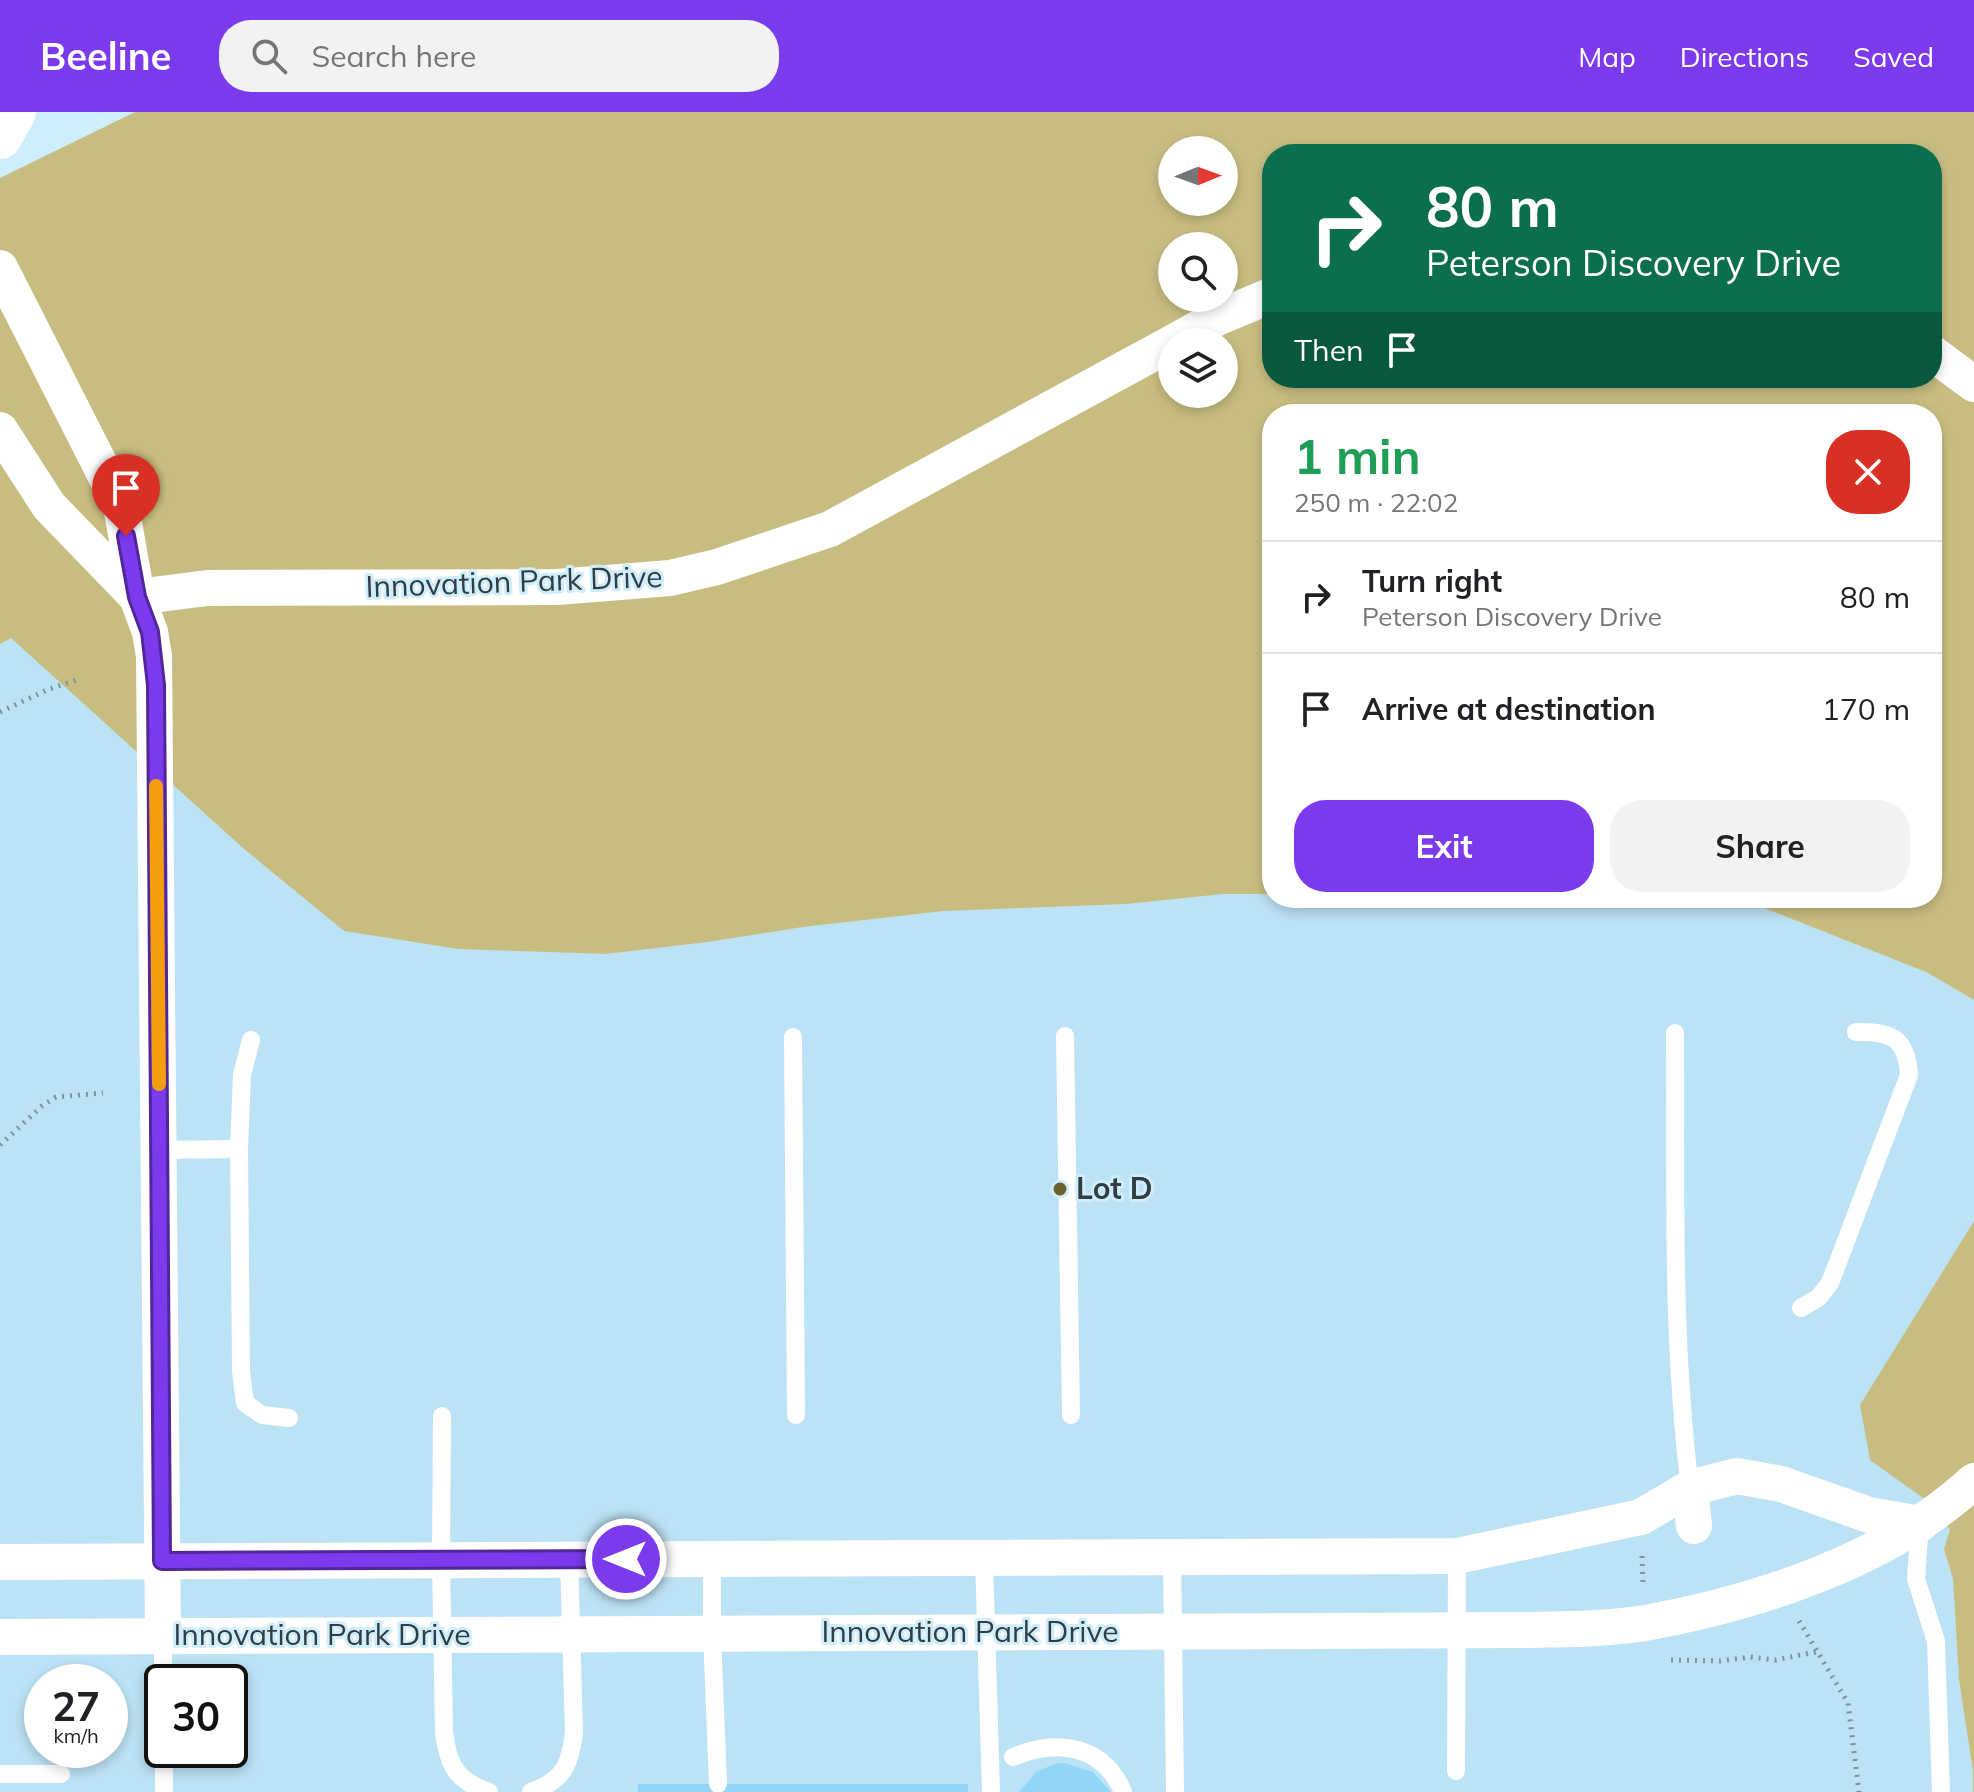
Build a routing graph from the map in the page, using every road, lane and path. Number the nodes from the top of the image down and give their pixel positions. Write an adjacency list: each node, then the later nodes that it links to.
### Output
1 (14, 112): 2 (main road)
2 (0, 137)
3 (0, 268): 10 (street)
4 (1262, 299): 5 (street, Innovation Park Drive)
5 (1199, 328)
6 (1158, 351): 10 (street, Innovation Park Drive)
7 (1942, 360): 8 (street)
8 (1974, 384)
9 (0, 430): 10 (street)
10 (137, 597): 21 (street)
11 (77, 680): 12 (path)
12 (0, 712)
13 (1856, 1032): 22 (lane)
14 (1675, 1033): 28 (lane)
15 (1065, 1036): 24 (lane)
16 (793, 1037): 23 (lane)
17 (251, 1040): 20 (lane)
18 (103, 1093): 19 (path)
19 (0, 1145)
20 (239, 1149): 21 (lane); 26 (lane)
21 (159, 1150): 37 (street)
22 (1801, 1308)
23 (796, 1415)
24 (1071, 1415)
25 (442, 1416): 36 (lane)
26 (289, 1418)
27 (1974, 1481): 29 (street, Innovation Park Drive)
28 (1690, 1488): 29 (street); 30 (street); 31 (street)
29 (1920, 1524): 39 (street, Innovation Park Drive); 64 (lane)
30 (1694, 1526)
31 (1457, 1556): 32 (street); 40 (lane)
32 (1172, 1557): 33 (street); 42 (lane)
33 (984, 1558): 35 (street); 41 (lane)
34 (569, 1559): 35 (street); 36 (street); 45 (lane)
35 (712, 1559): 43 (lane)
36 (441, 1560): 37 (street); 44 (lane)
37 (162, 1561): 38 (street); 46 (street)
38 (0, 1562)
39 (1785, 1587): 40 (street, Innovation Park Drive); 48 (path)
40 (1456, 1630): 42 (street, Innovation Park Drive); 53 (lane)
41 (986, 1632): 42 (street, Innovation Park Drive); 43 (street, Innovation Park Drive); 60 (lane)
42 (1172, 1632): 62 (lane)
43 (712, 1633): 45 (street, Innovation Park Drive); 56 (lane)
44 (442, 1634): 45 (street, Innovation Park Drive); 46 (street, Innovation Park Drive); 58 (lane)
45 (571, 1634): 59 (lane)
46 (163, 1636): 47 (street, Innovation Park Drive); 50 (lane)
47 (0, 1637)
48 (1816, 1652): 49 (path); 63 (path)
49 (1662, 1659)
50 (163, 1664)
51 (1013, 1757): 61 (lane)
52 (164, 1768): 57 (lane)
53 (1456, 1771)
54 (0, 1774): 55 (lane)
55 (61, 1774)
56 (718, 1784)
57 (163, 1789)
58 (489, 1792)
59 (531, 1792)
60 (991, 1792)
61 (1123, 1792)
62 (1175, 1792)
63 (1859, 1792)
64 (1941, 1792)

